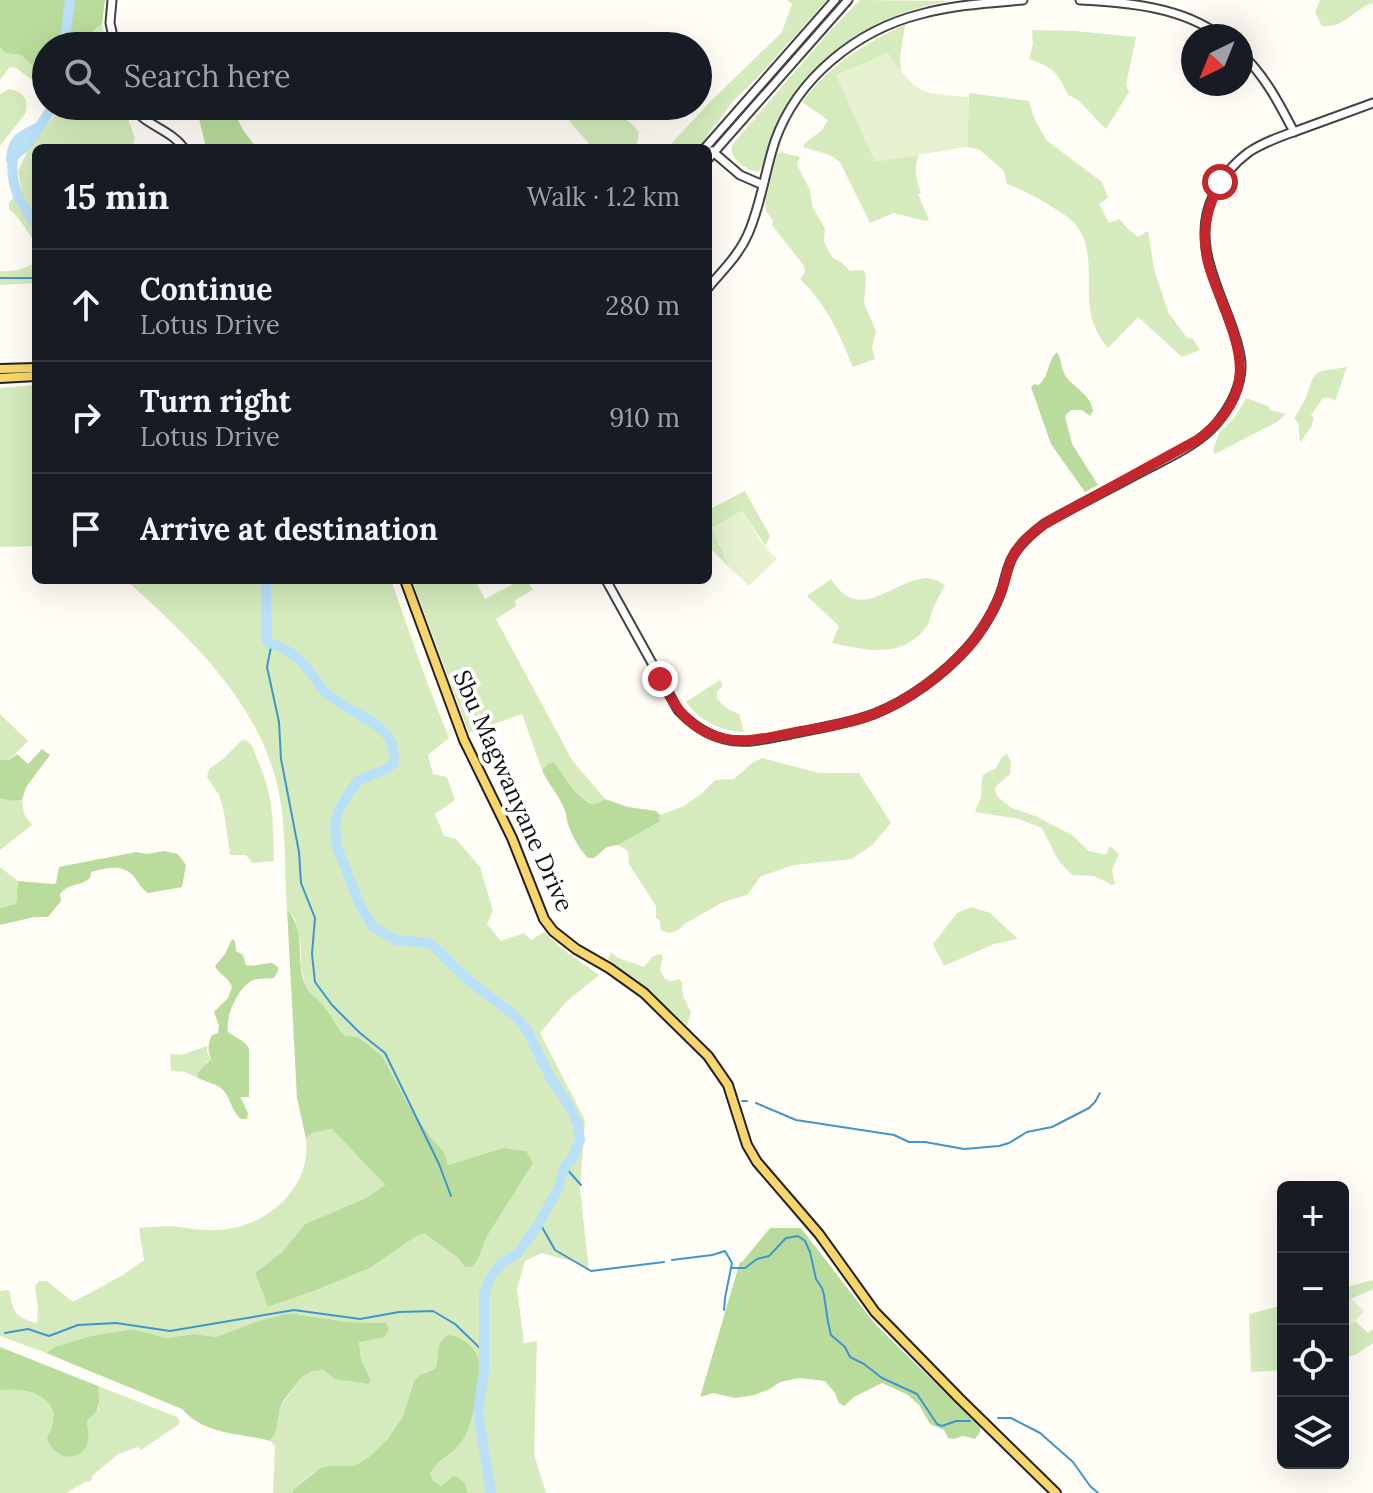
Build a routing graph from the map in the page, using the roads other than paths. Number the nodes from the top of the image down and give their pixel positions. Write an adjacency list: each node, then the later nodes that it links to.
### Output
1 (112, 0): 7 (street)
2 (835, 0): 13 (street)
3 (848, 0): 14 (street)
4 (1023, 0): 16 (street)
5 (1080, 0): 6 (street)
6 (1198, 24)
7 (112, 32)
8 (1253, 66): 11 (street)
9 (1373, 103): 11 (street)
10 (147, 120): 12 (street)
11 (1294, 132): 23 (street)
12 (180, 144)
13 (709, 144)
14 (712, 155)
15 (712, 157): 16 (street)
16 (763, 185): 17 (street)
17 (712, 283)
18 (32, 368): 19 (main road)
19 (0, 369)
20 (32, 376): 21 (main road)
21 (0, 378)
22 (406, 584): 24 (main road, Sbu Magwanyane Drive)
23 (608, 584)
24 (1056, 1493)

